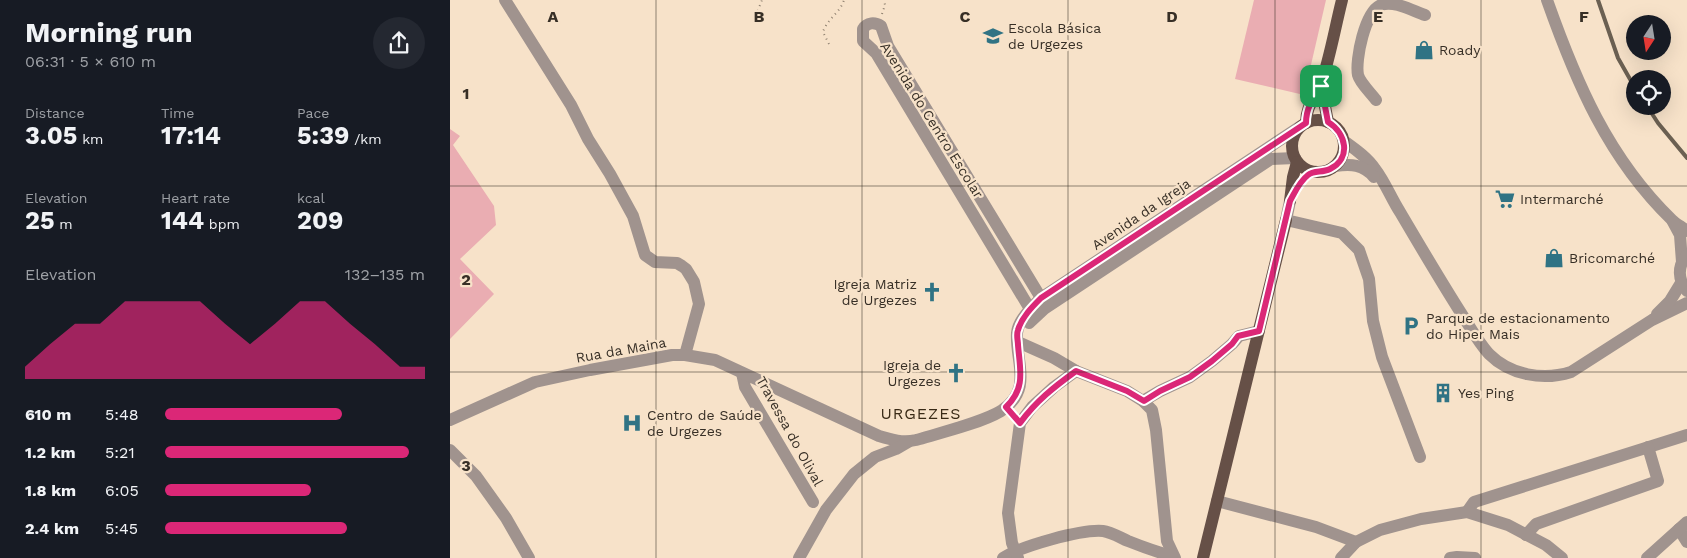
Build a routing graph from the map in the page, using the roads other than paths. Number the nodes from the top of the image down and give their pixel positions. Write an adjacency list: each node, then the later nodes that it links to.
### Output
1 (505, 0): 26 (street)
2 (1342, 0): 5 (main road)
3 (1547, 0): 16 (street)
4 (1426, 15): 6 (street)
5 (1321, 86): 7 (main road); 8 (main road)
6 (1376, 100)
7 (1328, 122): 8 (main road); 9 (main road)
8 (1303, 124): 10 (main road); 20 (street, Avenida da Igreja)
9 (1344, 141): 11 (main road); 13 (street)
10 (1296, 160): 12 (main road); 14 (main road); 25 (street, Avenida da Igreja)
11 (1335, 166): 12 (main road); 13 (street)
12 (1312, 172): 14 (main road)
13 (1389, 194): 23 (street)
14 (1290, 201): 15 (street)
15 (1286, 220): 24 (main road); 39 (street)
16 (1673, 222): 17 (street); 18 (street)
17 (1687, 231)
18 (1685, 258): 19 (street)
19 (1684, 287): 23 (street)
20 (1041, 298): 22 (street, Avenida da Igreja); 22 (street, Avenida do Centro Escolar)
21 (1687, 303): 23 (street)
22 (1030, 309): 25 (street, Avenida da Igreja)
23 (1652, 320)
24 (1259, 331): 29 (street); 40 (main road)
25 (1018, 342): 27 (street); 30 (street, Avenida da Igreja)
26 (684, 355): 28 (street, Rua da Maina); 31 (street, Rua da Maina)
27 (1076, 371): 29 (street); 32 (street)
28 (742, 373): 34 (street, Rua da Maina); 41 (street, Travessa do Olival)
29 (1144, 401): 48 (street)
30 (1006, 407): 32 (street); 35 (street, Rua da Maina)
31 (450, 420)
32 (1020, 423): 47 (street)
33 (1687, 435): 36 (street)
34 (879, 436): 35 (street, Rua da Maina); 38 (street)
35 (908, 442): 38 (street)
36 (1648, 447): 42 (street); 44 (street)
37 (450, 450): 49 (street)
38 (876, 457): 50 (street)
39 (1420, 457)
40 (1217, 501): 45 (street); 52 (main road)
41 (813, 502)
42 (1467, 512): 44 (street); 45 (street)
43 (1683, 526): 46 (street); 57 (street)
44 (1526, 534): 56 (street)
45 (1356, 542): 53 (street)
46 (1687, 542)
47 (1016, 554): 48 (street); 51 (street)
48 (1173, 557)
49 (528, 558)
50 (799, 558)
51 (1003, 558)
52 (1203, 558)
53 (1341, 558)
54 (1450, 558): 55 (street)
55 (1475, 558)
56 (1562, 558)
57 (1647, 558)

